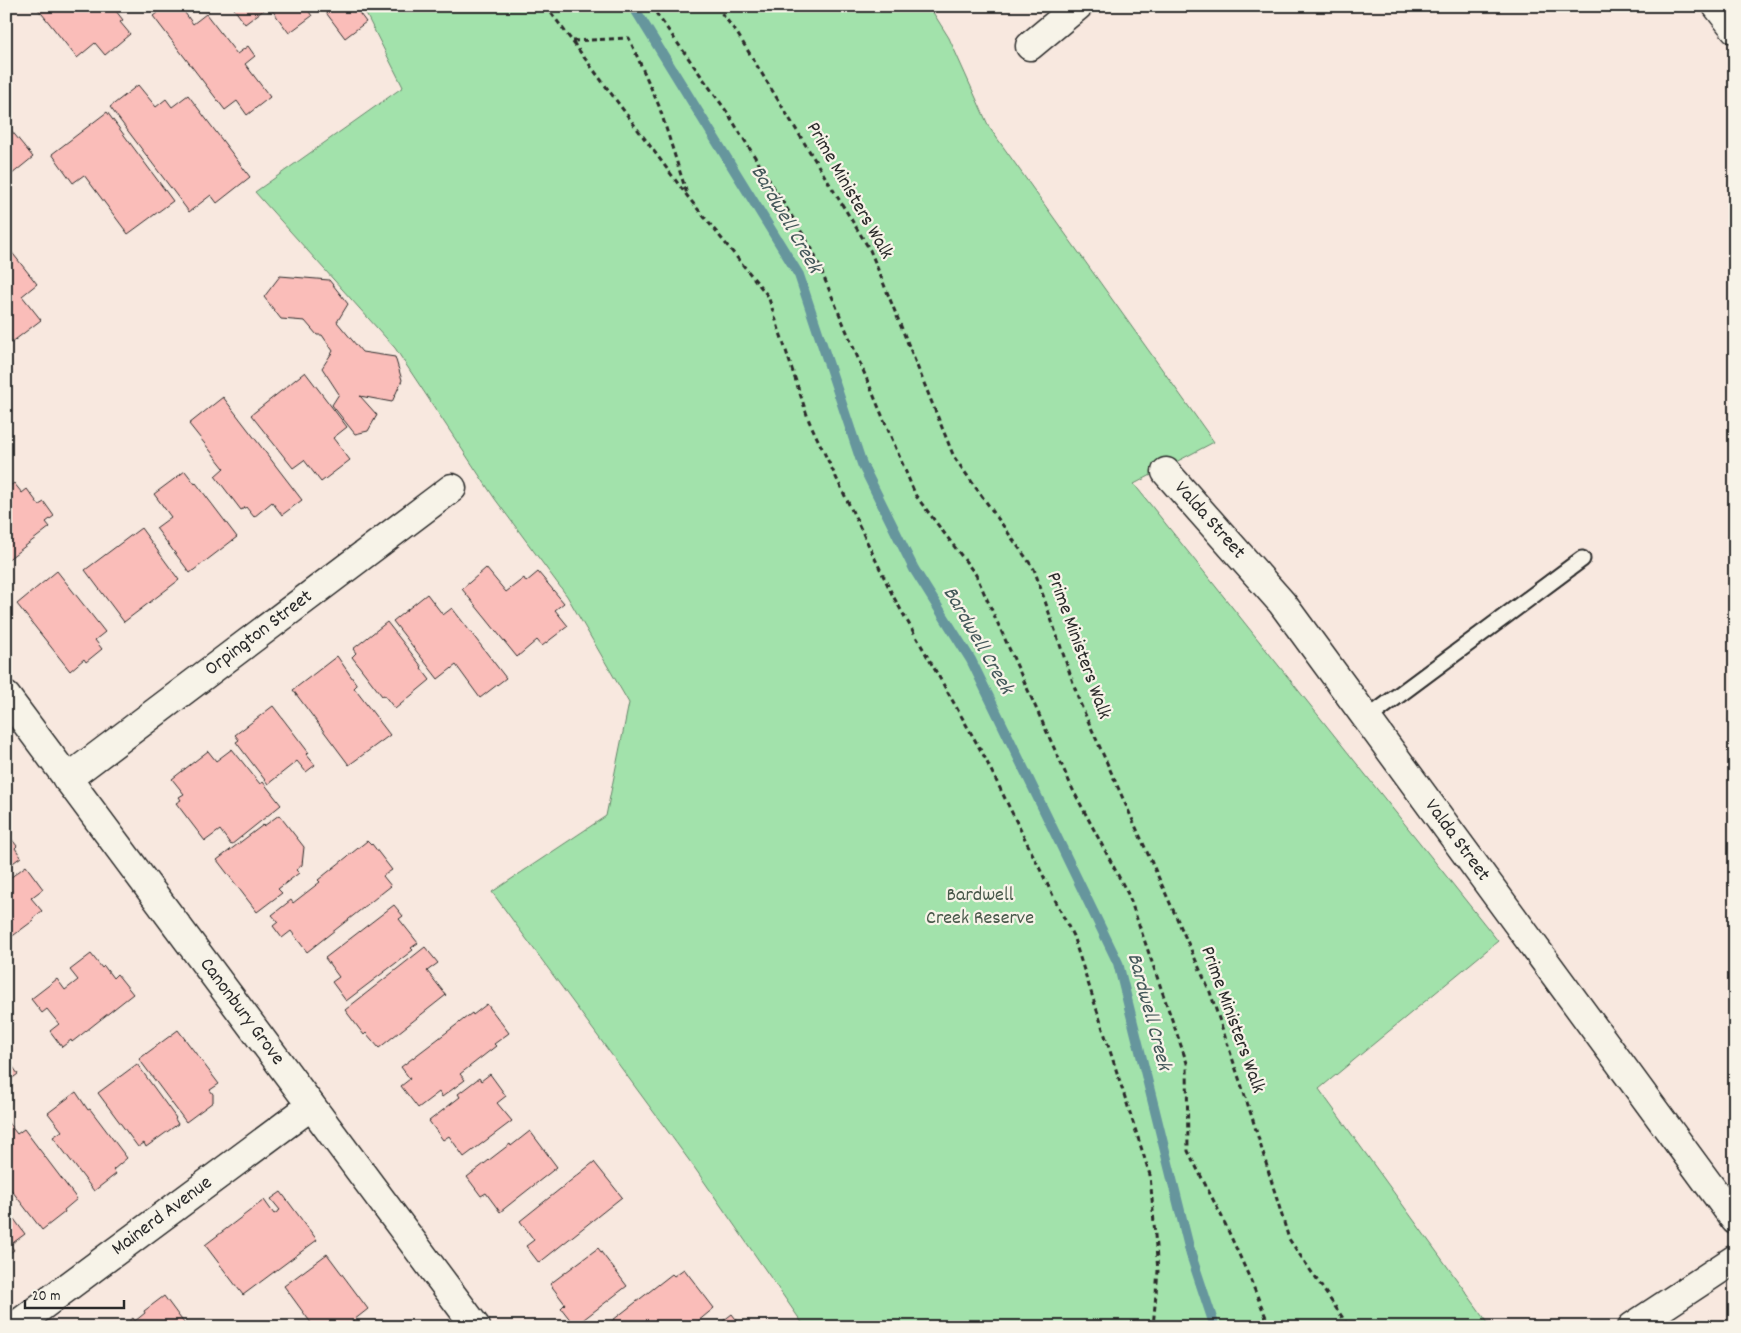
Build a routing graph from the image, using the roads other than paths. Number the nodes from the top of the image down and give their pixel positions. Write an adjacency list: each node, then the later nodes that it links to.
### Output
1 (1078, 6): 4 (street)
2 (1717, 6): 3 (street)
3 (1735, 29)
4 (1030, 46)
5 (1166, 472): 9 (street, Valda Street)
6 (452, 488): 10 (street, Orpington Street)
7 (1582, 559): 9 (lane)
8 (6, 696): 10 (street, Canonbury Grove)
9 (1368, 718): 12 (street, Valda Street)
10 (67, 779): 11 (street, Canonbury Grove)
11 (311, 1106): 14 (street, Mainerd Avenue); 15 (street, Canonbury Grove)
12 (1735, 1220)
13 (1735, 1259): 16 (street)
14 (14, 1327)
15 (476, 1327)
16 (1632, 1327)

